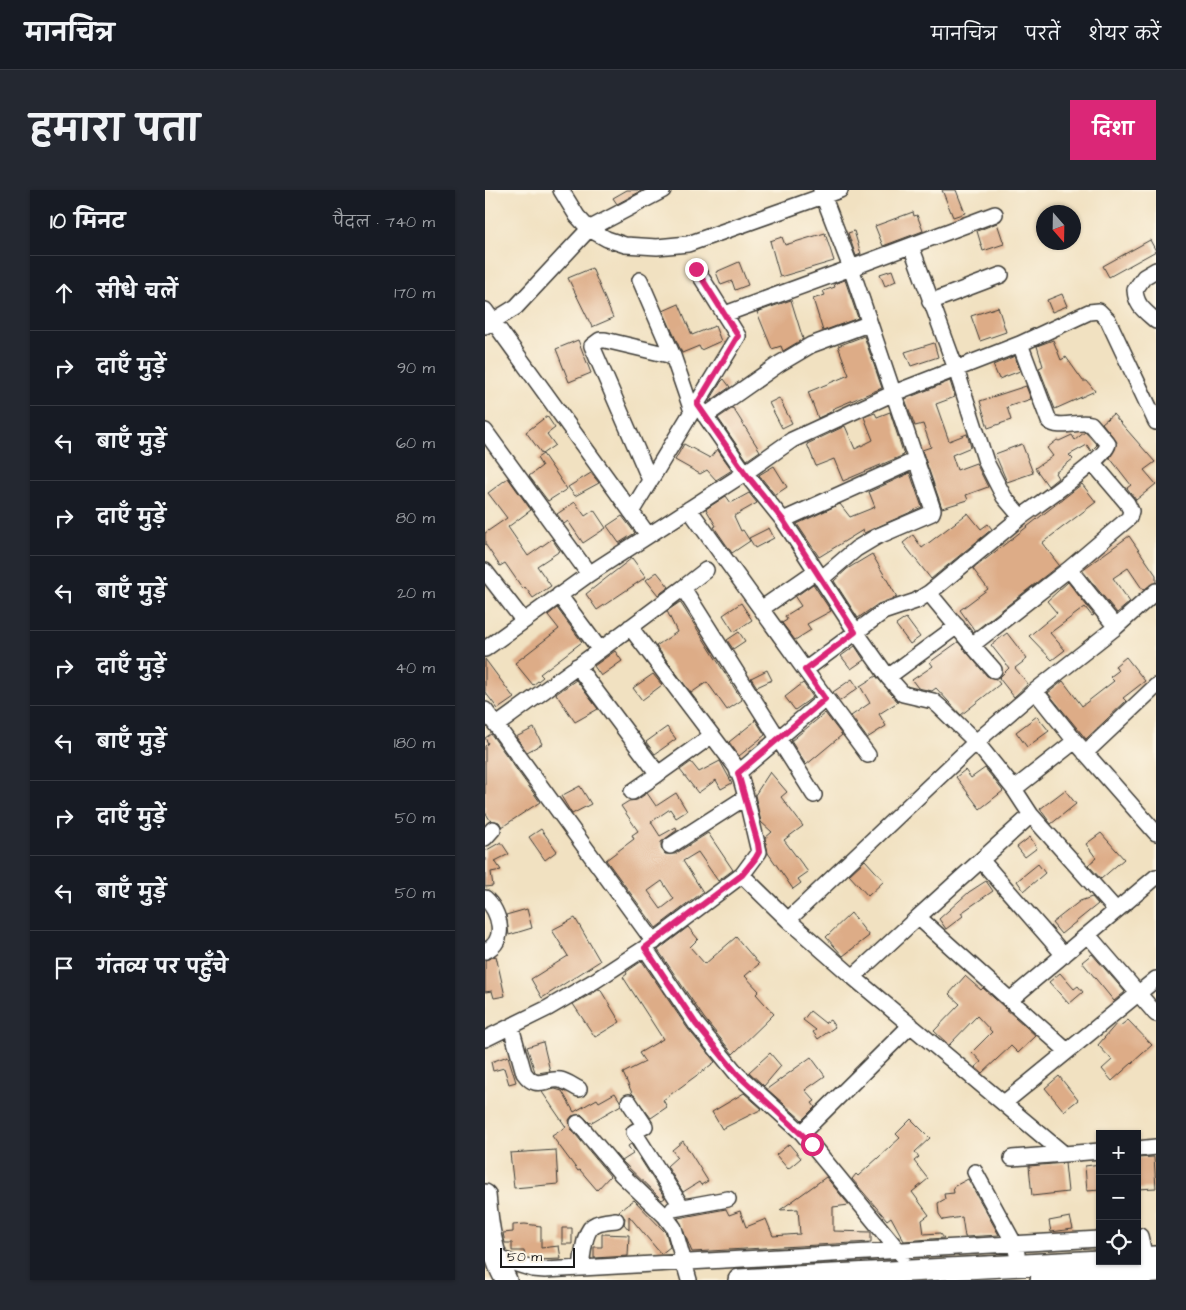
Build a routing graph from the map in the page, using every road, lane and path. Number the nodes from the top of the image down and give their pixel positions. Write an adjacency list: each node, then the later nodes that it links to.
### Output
1 (561, 190): 6 (street)
2 (840, 190): 4 (street)
3 (658, 191): 6 (street)
4 (822, 193): 6 (street); 8 (street)
5 (995, 214): 7 (street)
6 (589, 229): 15 (street)
7 (911, 246): 8 (street); 13 (street)
8 (851, 268): 14 (street); 17 (street)
9 (696, 269): 14 (street)
10 (1156, 270): 16 (street)
11 (1001, 275): 13 (street)
12 (641, 280): 19 (street)
13 (930, 302): 20 (street)
14 (725, 314): 22 (street)
15 (487, 319): 30 (street)
16 (1156, 321)
17 (869, 324): 21 (street); 22 (street)
18 (1020, 344): 20 (street); 23 (street); 26 (street)
19 (673, 356): 22 (street); 28 (street)
20 (956, 369): 21 (street); 31 (street)
21 (894, 393): 25 (street); 27 (street)
22 (698, 410): 27 (street); 28 (street)
23 (1156, 422)
24 (485, 431): 37 (street)
25 (916, 460): 32 (street); 38 (street)
26 (1093, 463): 31 (street); 34 (street)
27 (745, 473): 29 (street); 32 (street)
28 (650, 480): 30 (street)
29 (689, 509): 33 (street); 43 (street)
30 (631, 512): 33 (street)
31 (1021, 517): 41 (street)
32 (783, 520): 38 (street)
33 (647, 535): 37 (street)
34 (1069, 569): 47 (street); 49 (street)
35 (706, 570): 39 (street)
36 (485, 571): 44 (street)
37 (589, 574): 42 (street)
38 (819, 575): 43 (street); 48 (street)
39 (683, 588): 46 (street); 62 (street)
40 (1156, 591): 47 (street)
41 (929, 593): 45 (street); 48 (street)
42 (559, 595): 44 (street); 51 (street)
43 (761, 609): 53 (street)
44 (523, 620): 50 (street)
45 (957, 626): 49 (street); 55 (street)
46 (630, 627): 51 (street); 61 (street)
47 (1116, 627): 57 (street)
48 (855, 632): 53 (street); 55 (street)
49 (972, 645): 54 (street)
50 (485, 649)
51 (600, 650): 52 (street)
52 (577, 666): 60 (street); 68 (street)
53 (805, 670): 58 (street)
54 (994, 670)
55 (888, 677): 64 (street)
56 (1156, 686): 65 (street)
57 (1035, 691): 63 (street); 64 (street)
58 (825, 699): 62 (street); 66 (street)
59 (485, 710): 60 (street)
60 (497, 725): 84 (street)
61 (711, 736): 67 (street); 68 (street)
62 (778, 738): 67 (street); 71 (street)
63 (1075, 741): 65 (street); 69 (street)
64 (976, 742): 69 (street); 82 (street)
65 (1085, 753): 74 (street)
66 (868, 755)
67 (738, 773): 72 (street)
68 (658, 774): 70 (street)
69 (1013, 789): 73 (street)
70 (632, 792)
71 (814, 795)
72 (746, 797): 75 (street); 77 (street)
73 (1031, 815): 76 (street); 80 (street)
74 (1156, 833)
75 (670, 846)
76 (981, 860): 81 (street); 86 (street)
77 (742, 875): 82 (street); 84 (street)
78 (1153, 885): 80 (street)
79 (485, 898): 85 (street)
80 (1116, 910): 83 (street)
81 (918, 917): 87 (street); 90 (street)
82 (788, 920): 87 (street)
83 (1088, 934): 86 (street); 89 (street)
84 (649, 945): 93 (street); 100 (street)
85 (485, 951)
86 (1064, 955): 90 (street)
87 (853, 977): 92 (street)
88 (1156, 979): 89 (street)
89 (1140, 993): 91 (street); 95 (street)
90 (1010, 1000): 95 (street)
91 (1156, 1014)
92 (911, 1025): 98 (street); 100 (street)
93 (511, 1027): 94 (street); 96 (street)
94 (485, 1038)
95 (1067, 1051): 98 (street)
96 (579, 1088)
97 (629, 1102): 109 (street)
98 (1004, 1103): 104 (street)
99 (578, 1123): 110 (street)
100 (802, 1133): 116 (street)
101 (1156, 1147): 102 (street)
102 (1141, 1149)
103 (1096, 1151): 104 (street)
104 (1063, 1154): 105 (street)
105 (1012, 1158)
106 (975, 1172): 117 (street)
107 (485, 1195): 121 (highway)
108 (728, 1199): 109 (street)
109 (682, 1207): 110 (street)
110 (665, 1216): 118 (street)
111 (616, 1220): 122 (street)
112 (1156, 1234): 113 (street)
113 (1141, 1236)
114 (1094, 1239): 117 (street); 119 (street)
115 (1141, 1242): 120 (street)
116 (899, 1250): 117 (street); 118 (street); 123 (street)
117 (1018, 1255): 119 (highway); 123 (highway)
118 (684, 1261): 122 (street); 125 (street)
119 (1095, 1261)
120 (1148, 1261): 127 (highway)
121 (490, 1265): 122 (street); 124 (highway)
122 (581, 1268)
123 (909, 1272): 126 (highway)
124 (505, 1280)
125 (689, 1280)
126 (739, 1280)
127 (1041, 1280)

